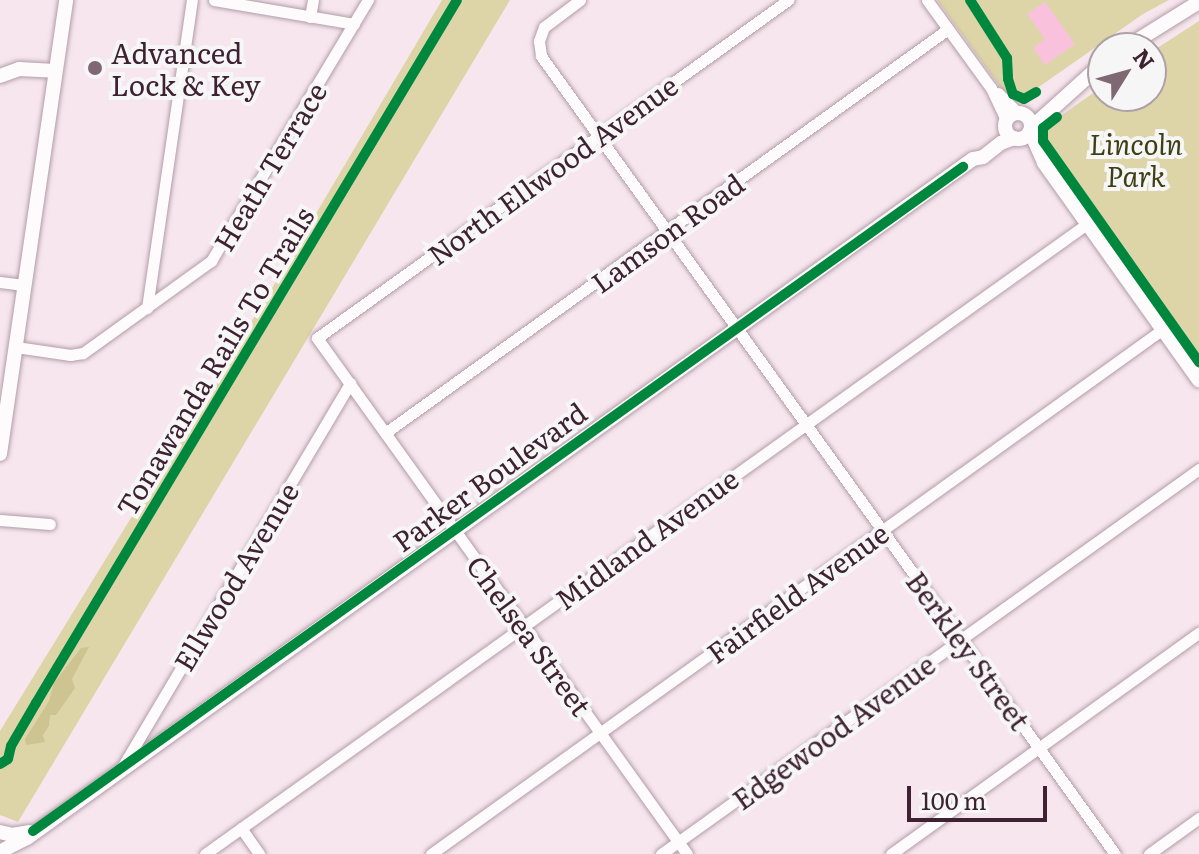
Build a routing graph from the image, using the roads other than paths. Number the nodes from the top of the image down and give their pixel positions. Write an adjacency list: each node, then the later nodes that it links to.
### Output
1 (66, 0): 14 (street)
2 (192, 0): 25 (street)
3 (214, 0): 10 (street)
4 (313, 0): 10 (street)
5 (368, 0): 11 (street, Heath Terrace)
6 (580, 0): 19 (street, Berkley Street)
7 (788, 0): 19 (street, North Ellwood Avenue)
8 (927, 0): 12 (street)
9 (1199, 2): 13 (street)
10 (310, 17): 11 (street)
11 (354, 24): 25 (street, Heath Terrace)
12 (948, 29): 17 (street); 22 (street, Lamson Road)
13 (1151, 32)
14 (55, 71): 16 (street); 24 (street)
15 (1087, 75): 17 (street, Parker Boulevard); 18 (street, Parker Boulevard)
16 (0, 76)
17 (1013, 117): 18 (street); 18 (street); 20 (street, Parker Boulevard)
18 (1023, 134): 20 (street, Parker Boulevard); 21 (street)
19 (599, 135): 22 (street, Berkley Street); 28 (street, North Ellwood Avenue)
20 (973, 159): 26 (street, Parker Boulevard)
21 (1088, 223): 27 (street); 32 (street, Midland Avenue)
22 (668, 231): 26 (street, Berkley Street); 33 (street, Lamson Road)
23 (0, 282): 24 (street)
24 (24, 285): 29 (street)
25 (147, 308): 29 (street, Heath Terrace)
26 (738, 328): 32 (street, Berkley Street); 38 (street, Parker Boulevard)
27 (1163, 329): 30 (street); 39 (street, Fairfield Avenue)
28 (317, 338): 31 (street, Chelsea Street)
29 (16, 347): 34 (street)
30 (1199, 380)
31 (350, 383): 33 (street, Chelsea Street); 45 (street, Ellwood Avenue)
32 (806, 423): 39 (street, Berkley Street); 40 (street, Midland Avenue)
33 (385, 433): 38 (street, Chelsea Street)
34 (0, 454)
35 (1199, 469): 42 (street, Edgewood Avenue)
36 (0, 520): 37 (street)
37 (50, 524)
38 (455, 530): 40 (street, Chelsea Street); 45 (street, Parker Boulevard)
39 (883, 530): 42 (street, Berkley Street); 43 (street, Fairfield Avenue)
40 (524, 625): 43 (street, Chelsea Street); 47 (street, Midland Avenue)
41 (1199, 633): 44 (street)
42 (961, 639): 44 (street, Berkley Street); 50 (street, Edgewood Avenue)
43 (600, 733): 50 (street, Chelsea Street); 54 (street, Fairfield Avenue)
44 (1039, 748): 57 (street); 58 (street, Berkley Street)
45 (121, 770): 48 (street, Parker Boulevard)
46 (1199, 818): 59 (street)
47 (241, 828): 52 (street, Midland Avenue); 53 (street)
48 (33, 831): 49 (street); 51 (street, Parker Boulevard)
49 (0, 832): 51 (street)
50 (678, 842): 55 (street, Edgewood Avenue); 56 (street, Chelsea Street)
51 (3, 851)
52 (205, 854)
53 (259, 854)
54 (431, 854)
55 (661, 854)
56 (687, 854)
57 (891, 854)
58 (1115, 854)
59 (1149, 854)

